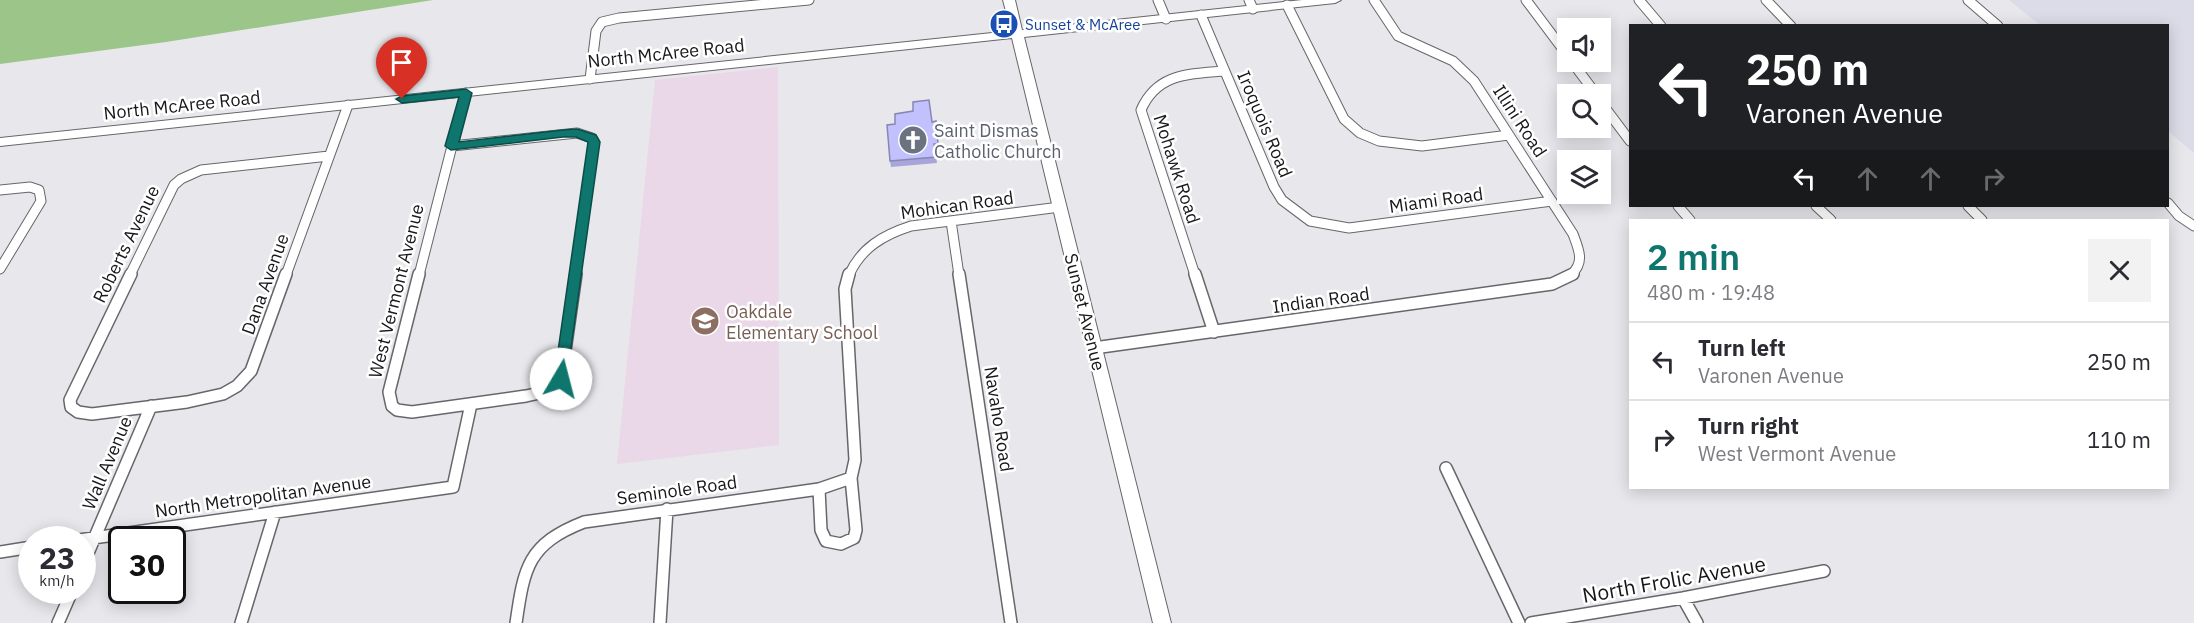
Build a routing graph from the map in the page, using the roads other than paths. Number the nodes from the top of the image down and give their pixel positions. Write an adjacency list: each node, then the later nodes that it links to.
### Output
1 (809, 0): 20 (street)
2 (1009, 0): 17 (street, Sunset Avenue)
3 (1158, 0): 13 (street)
4 (1335, 0): 11 (street, North McAree Road)
5 (1374, 0): 24 (street, Illini Road)
6 (1526, 0): 18 (street)
7 (1640, 0): 14 (street)
8 (1766, 0): 15 (street)
9 (1968, 0): 16 (street)
10 (1251, 4): 11 (street, North McAree Road); 12 (street, North McAree Road)
11 (1287, 6): 24 (street)
12 (1201, 15): 13 (street, North McAree Road); 19 (street, Iroquois Road)
13 (1166, 19): 17 (street, North McAree Road)
14 (1659, 24)
15 (1789, 24)
16 (1996, 24)
17 (1017, 35): 20 (street, North McAree Road); 32 (street, Sunset Avenue)
18 (1557, 41)
19 (1224, 71): 40 (street, Iroquois Road); 44 (street, Mohawk Road)
20 (590, 79): 21 (street, North McAree Road)
21 (466, 93): 22 (street, North McAree Road); 27 (street, West Vermont Avenue)
22 (348, 105): 26 (street, North McAree Road); 28 (street, Dana Avenue)
23 (1611, 115): 25 (street)
24 (1509, 135): 30 (street, Illini Road)
25 (1629, 140)
26 (0, 142)
27 (451, 146): 46 (street, West Vermont Avenue); 46 (street)
28 (329, 156): 47 (street, Dana Avenue); 47 (street, Roberts Avenue)
29 (0, 189): 42 (street)
30 (1552, 201): 40 (street, Miami Road); 43 (street, Illini Road)
31 (2169, 204): 41 (street)
32 (1060, 207): 39 (street, Mohican Road); 45 (street, Sunset Avenue)
33 (1679, 207): 36 (street)
34 (1817, 207): 37 (street)
35 (1969, 207): 38 (street)
36 (1689, 219)
37 (1830, 219)
38 (1981, 219)
39 (951, 221): 49 (street, Mohican Road); 64 (street, Navaho Road)
40 (1324, 225)
41 (2194, 226)
42 (0, 269)
43 (1552, 284): 44 (street, Indian Road)
44 (1214, 332): 45 (street, Indian Road)
45 (1094, 348): 65 (street, Sunset Avenue)
46 (471, 404): 52 (street, North Metropolitan Avenue)
47 (151, 406): 53 (street, Wall Avenue)
48 (1446, 468): 66 (street)
49 (851, 478): 50 (street, Seminole Road); 50 (street)
50 (819, 489): 51 (street, Seminole Road)
51 (667, 509): 62 (street, Seminole Road); 63 (street)
52 (275, 512): 54 (street, North Metropolitan Avenue); 61 (street)
53 (96, 535)
54 (96, 537)
55 (18, 549): 56 (street)
56 (0, 552)
57 (1824, 571): 58 (street, North Frolic Avenue)
58 (1683, 598): 67 (street, North Frolic Avenue); 68 (street)
59 (66, 604): 60 (street)
60 (58, 623)
61 (241, 623)
62 (516, 623)
63 (660, 623)
64 (1011, 623)
65 (1161, 623)
66 (1519, 623)
67 (1531, 623)
68 (1697, 623)

